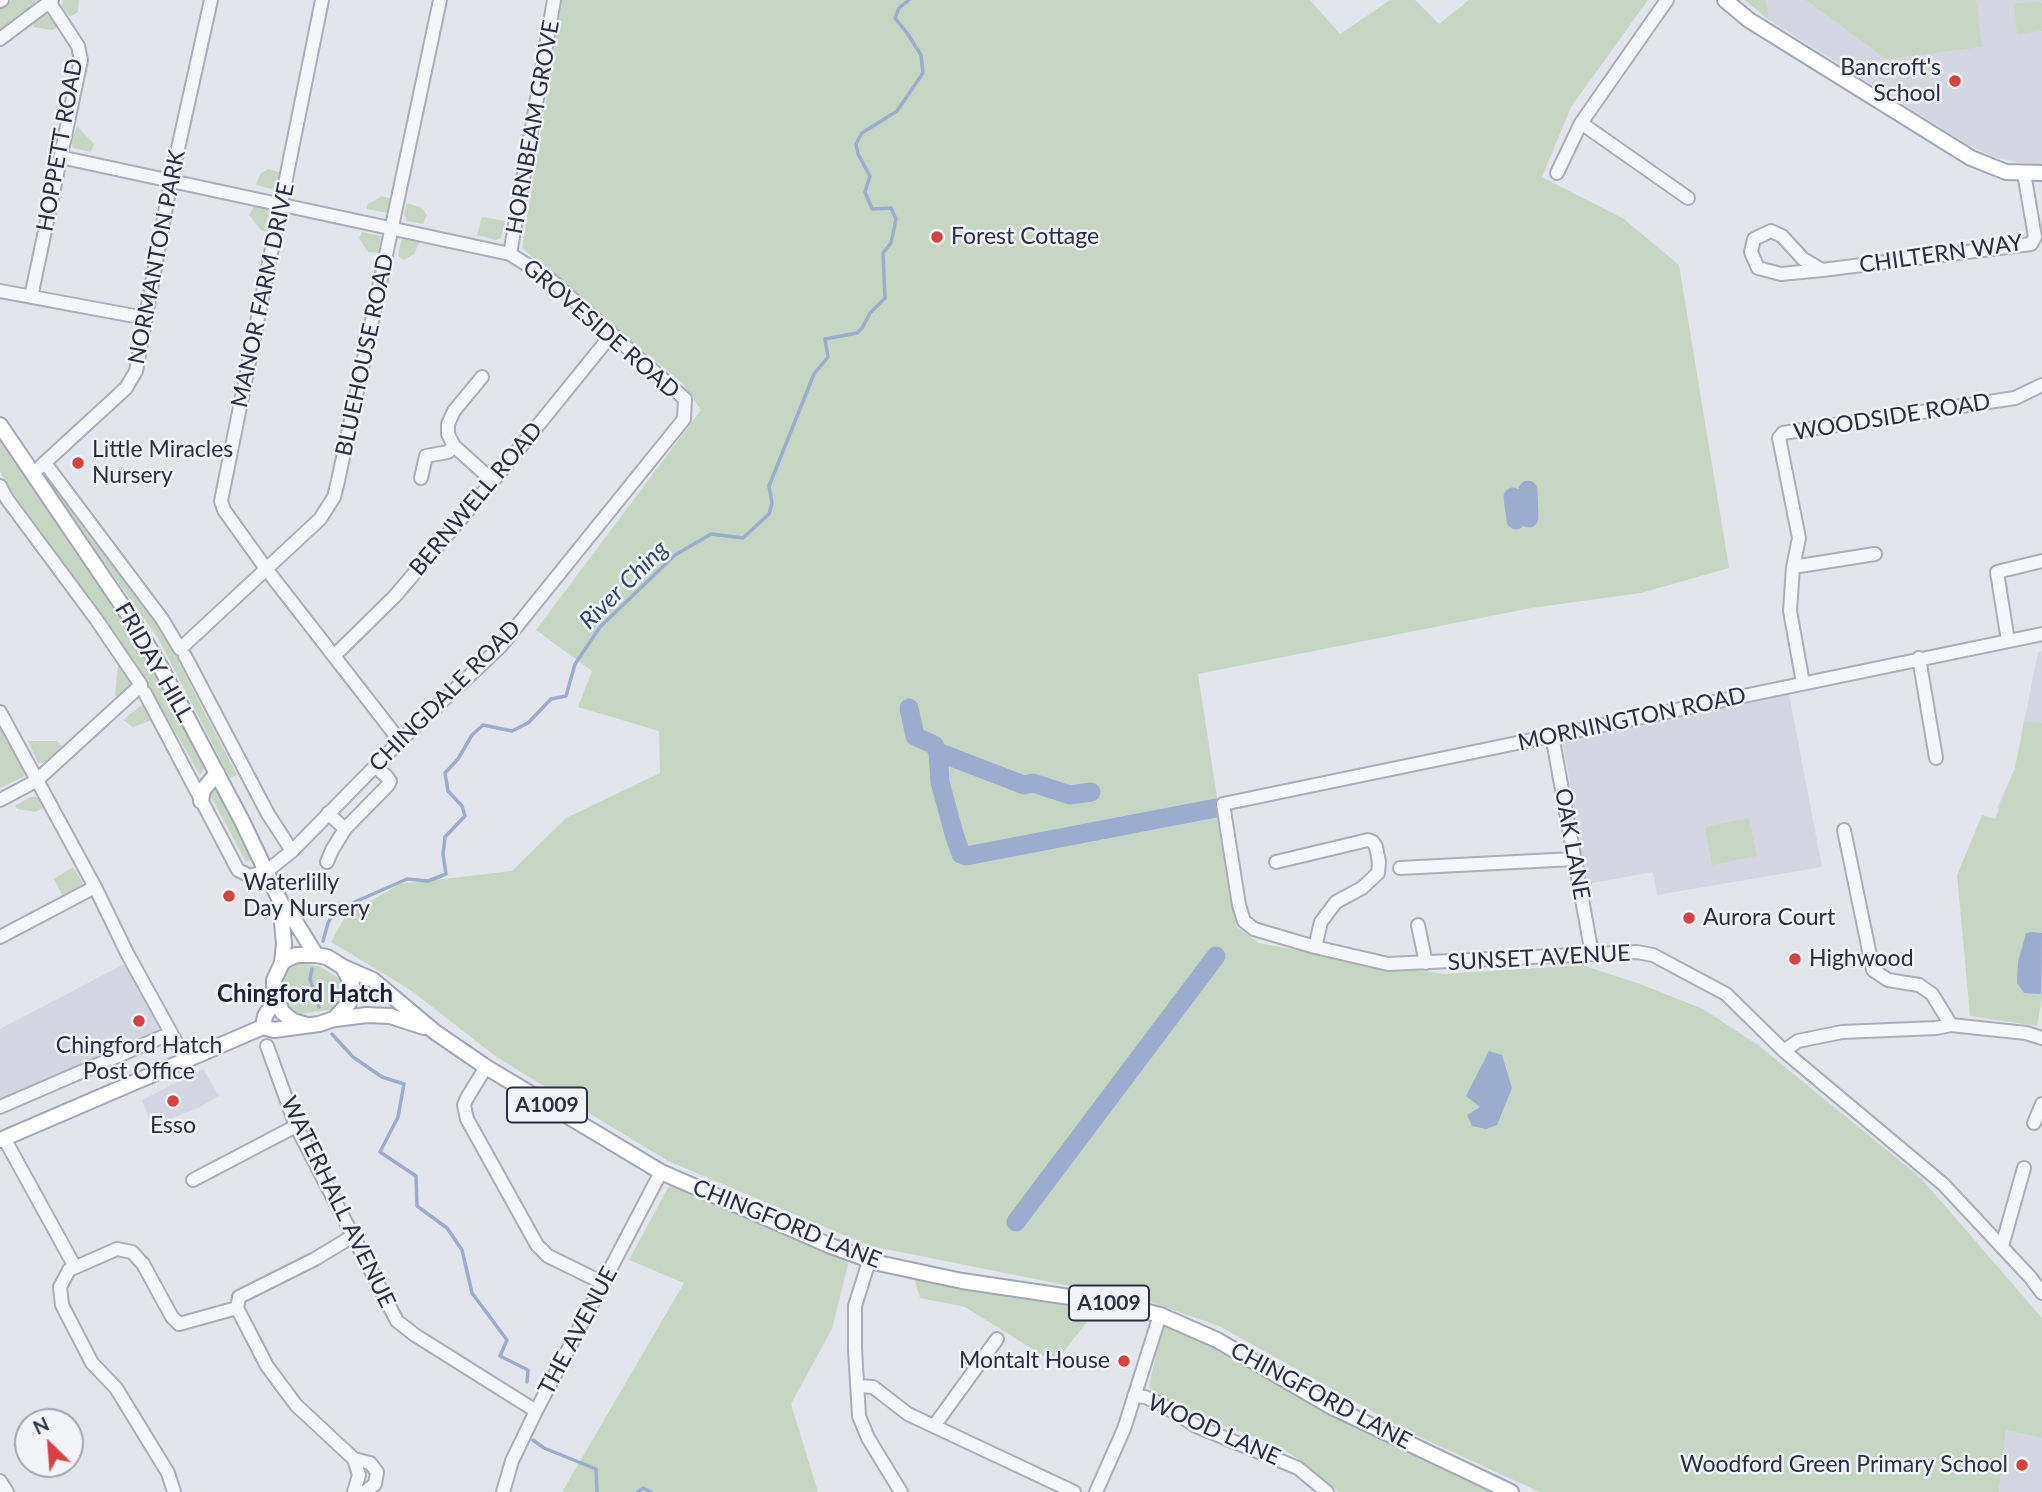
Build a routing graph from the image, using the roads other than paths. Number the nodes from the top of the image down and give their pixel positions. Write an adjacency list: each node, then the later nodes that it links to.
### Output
1 (211, 0): 14 (street, NORMANTON PARK)
2 (322, 0): 16 (street, MANOR FARM DRIVE)
3 (440, 0): 17 (street, BLUEHOUSE ROAD)
4 (554, 0): 18 (street, HORNBEAM GROVE)
5 (1667, 0): 9 (street)
6 (1725, 0): 12 (main road)
7 (50, 1): 8 (street); 10 (street, HOPPETT ROAD)
8 (0, 39)
9 (1581, 123): 11 (street); 15 (street)
10 (60, 157): 14 (street, GROVESIDE ROAD); 21 (street, HOPPETT ROAD)
11 (1556, 173)
12 (2024, 173): 13 (main road); 19 (street, CHILTERN WAY)
13 (2042, 173)
14 (171, 180): 16 (street, GROVESIDE ROAD); 22 (street, NORMANTON PARK)
15 (1688, 198)
16 (282, 205): 17 (street, GROVESIDE ROAD); 38 (street, MANOR FARM DRIVE)
17 (393, 228): 18 (street, GROVESIDE ROAD); 38 (street, BLUEHOUSE ROAD)
18 (510, 254): 23 (street, GROVESIDE ROAD)
19 (1822, 270): 19 (street, CHILTERN WAY)
20 (0, 291): 21 (street)
21 (32, 297): 22 (street)
22 (145, 318): 29 (street, NORMANTON PARK)
23 (612, 334): 26 (street, GROVESIDE ROAD); 32 (street, BERNWELL ROAD)
24 (482, 377): 28 (street)
25 (2042, 385): 37 (street, WOODSIDE ROAD)
26 (686, 409): 48 (street, CHINGDALE ROAD)
27 (0, 425): 30 (main road, FRIDAY HILL)
28 (454, 446): 31 (street); 32 (street)
29 (45, 463): 30 (street, NORMANTON PARK); 41 (street)
30 (32, 473): 51 (main road, FRIDAY HILL)
31 (421, 478)
32 (493, 481): 42 (street, BERNWELL ROAD)
33 (0, 486): 34 (street)
34 (3, 502): 45 (street)
35 (1875, 554): 37 (street)
36 (2042, 561): 40 (street)
37 (1793, 567): 44 (street, WOODSIDE ROAD)
38 (267, 570): 41 (street, BLUEHOUSE ROAD); 42 (street, MANOR FARM DRIVE)
39 (2042, 634): 40 (street, MORNINGTON ROAD)
40 (2008, 640): 43 (street, MORNINGTON ROAD)
41 (182, 653): 59 (street)
42 (334, 656): 48 (street, MANOR FARM DRIVE)
43 (1919, 658): 44 (street, MORNINGTON ROAD); 49 (street)
44 (1803, 683): 47 (street, MORNINGTON ROAD)
45 (143, 689): 52 (street); 54 (street)
46 (0, 712): 52 (street)
47 (1552, 735): 55 (street, MORNINGTON ROAD); 60 (street, OAK LANE)
48 (400, 741): 50 (street, CHINGDALE ROAD)
49 (1936, 758)
50 (375, 766): 56 (street, CHINGDALE ROAD); 57 (street)
51 (217, 773): 54 (main road); 64 (main road, FRIDAY HILL)
52 (36, 781): 53 (street); 65 (street)
53 (0, 800)
54 (201, 801): 64 (street)
55 (1223, 804): 69 (street, SUNSET AVENUE)
56 (328, 813): 57 (street); 59 (street, CHINGDALE ROAD)
57 (345, 829): 61 (street)
58 (1844, 830): 77 (street)
59 (292, 851): 64 (street, CHINGDALE ROAD)
60 (1574, 859): 63 (street); 70 (street, OAK LANE)
61 (327, 862)
62 (1276, 862): 69 (street)
63 (1400, 868)
64 (267, 871): 66 (main road, FRIDAY HILL)
65 (95, 887): 68 (street); 80 (street)
66 (285, 911): 71 (main road, FRIDAY HILL); 72 (main road, FRIDAY HILL)
67 (1418, 925): 73 (street)
68 (0, 937)
69 (1315, 947): 73 (street, SUNSET AVENUE)
70 (1592, 954): 73 (street, SUNSET AVENUE); 83 (street, SUNSET AVENUE)
71 (322, 956): 72 (main road); 74 (main road, A1009)
72 (282, 963): 75 (main road)
73 (1426, 963)
74 (343, 967): 76 (main road); 79 (main road, CHINGFORD LANE / A1009)
75 (276, 999): 76 (main road); 78 (main road)
76 (322, 1022): 78 (main road, A1009); 79 (main road, CHINGFORD LANE / A1009)
77 (1951, 1025): 81 (street); 83 (street)
78 (263, 1027): 84 (main road, A1009)
79 (435, 1032): 85 (main road, CHINGFORD LANE / A1009)
80 (171, 1033): 84 (street); 87 (street)
81 (2042, 1038)
82 (267, 1046): 89 (street, WATERHALL AVENUE)
83 (1784, 1051): 95 (street, SUNSET AVENUE)
84 (186, 1060): 90 (main road, A1009)
85 (486, 1067): 92 (main road, CHINGFORD LANE / A1009); 98 (street)
86 (2042, 1104): 88 (street)
87 (0, 1107)
88 (2035, 1123)
89 (296, 1126): 93 (street); 94 (street, WATERHALL AVENUE)
90 (2, 1139): 97 (street)
91 (2024, 1168): 95 (street)
92 (661, 1172): 96 (main road, CHINGFORD LANE / A1009); 98 (street, THE AVENUE)
93 (192, 1180)
94 (353, 1236): 100 (street); 105 (street, WATERHALL AVENUE)
95 (2002, 1247): 99 (street, SUNSET AVENUE)
96 (869, 1261): 101 (main road, CHINGFORD LANE / A1009); 103 (street)
97 (75, 1267): 100 (street); 110 (street)
98 (603, 1283): 105 (street, THE AVENUE)
99 (2042, 1293)
100 (237, 1308): 107 (street)
101 (1160, 1315): 104 (street); 118 (main road, CHINGFORD LANE / A1009)
102 (996, 1339): 106 (street)
103 (857, 1386): 106 (street); 114 (street)
104 (1134, 1396): 116 (street); 117 (street, WOOD LANE)
105 (536, 1411): 113 (street, THE AVENUE)
106 (934, 1426): 115 (street)
107 (354, 1459): 111 (street); 112 (street)
108 (0, 1481): 109 (street)
109 (7, 1492)
110 (174, 1492)
111 (354, 1492)
112 (365, 1492)
113 (503, 1492)
114 (901, 1492)
115 (1074, 1492)
116 (1096, 1492)
117 (1326, 1492)
118 (1511, 1492)

